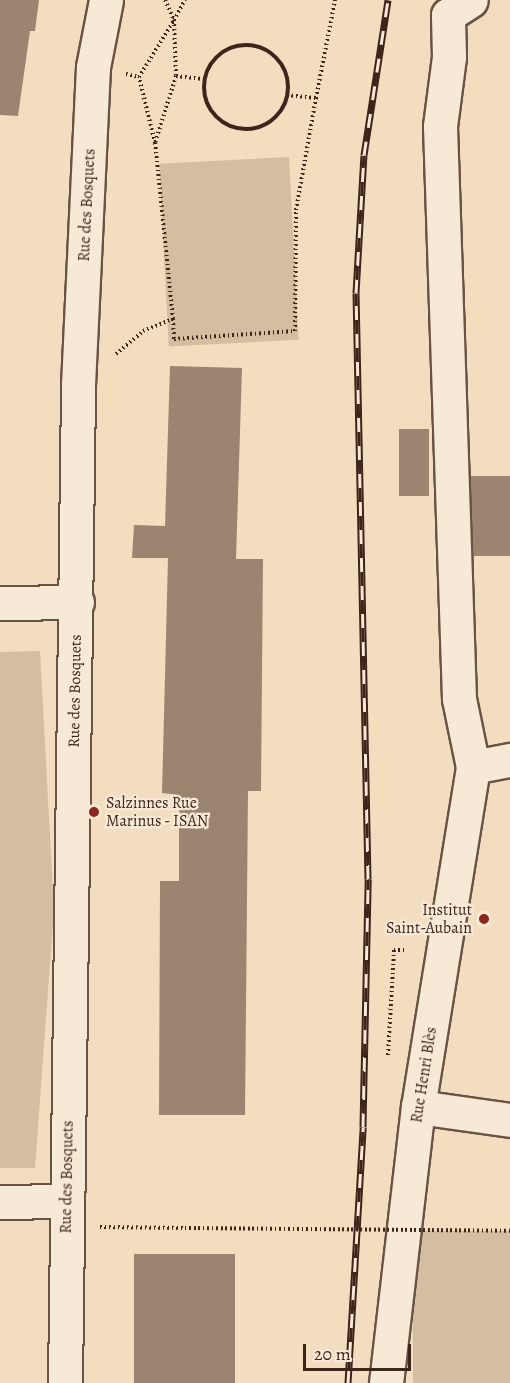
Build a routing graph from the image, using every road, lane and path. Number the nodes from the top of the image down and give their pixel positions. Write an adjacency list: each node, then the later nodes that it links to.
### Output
1 (106, 0): 7 (street, Rue des Bosquets)
2 (165, 0): 6 (path)
3 (185, 0): 6 (path)
4 (335, 0): 12 (path)
5 (471, 0): 19 (street)
6 (174, 20): 8 (path); 9 (path)
7 (93, 67): 9 (path); 16 (street, Rue des Bosquets)
8 (176, 76): 10 (path); 13 (path)
9 (139, 77): 13 (path)
10 (204, 79): 11 (path); 11 (path)
11 (287, 95): 12 (path)
12 (316, 98): 14 (path)
13 (155, 143): 14 (path)
14 (173, 319): 15 (path)
15 (143, 331)
16 (77, 602): 17 (street); 23 (street, Rue des Bosquets)
17 (0, 603)
18 (510, 760): 19 (street)
19 (473, 768): 20 (street, Rue Henri Blès)
20 (418, 1107): 21 (street); 26 (street, Rue Henri Blès)
21 (510, 1120)
22 (0, 1202): 23 (street)
23 (67, 1214): 24 (path, bridge); 25 (street, Rue des Bosquets)
24 (510, 1231)
25 (65, 1383)
26 (386, 1383)

